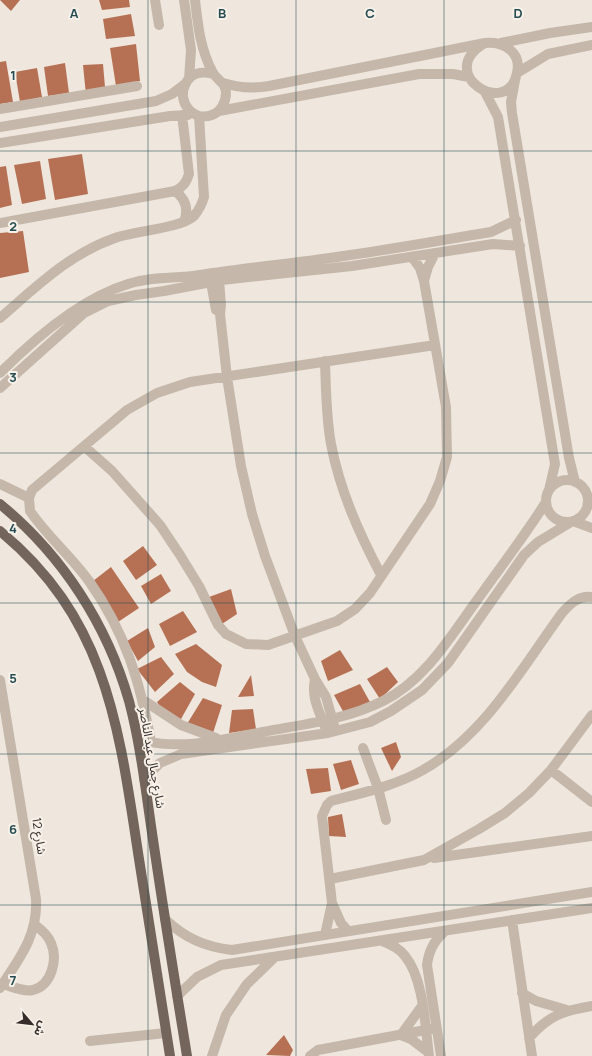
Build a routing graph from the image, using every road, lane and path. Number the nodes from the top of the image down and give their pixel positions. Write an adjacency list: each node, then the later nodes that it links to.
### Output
1 (155, 0): 4 (street)
2 (184, 0): 12 (street)
3 (195, 0): 9 (street)
4 (159, 25)
5 (592, 27): 7 (street)
6 (485, 43): 7 (street); 11 (street); 13 (street)
7 (500, 44): 10 (street)
8 (592, 45): 10 (street)
9 (213, 74): 12 (street); 13 (street)
10 (516, 76): 15 (street); 47 (street)
11 (469, 77): 15 (street); 18 (street)
12 (187, 81): 19 (street); 21 (street)
13 (223, 83): 18 (street)
14 (137, 86): 16 (street)
15 (485, 92): 27 (street)
16 (82, 95): 17 (street); 19 (street)
17 (0, 109)
18 (219, 111): 21 (street)
19 (85, 113): 22 (street)
20 (182, 115): 21 (street); 23 (street); 25 (street)
21 (197, 115): 24 (street)
22 (0, 127)
23 (0, 143)
24 (201, 147): 25 (street); 28 (street)
25 (186, 149): 26 (street)
26 (175, 191): 28 (street); 29 (street)
27 (516, 220): 30 (street); 32 (street)
28 (184, 222): 37 (street)
29 (0, 223)
30 (479, 234): 31 (street); 35 (street)
31 (481, 245): 32 (street); 33 (street)
32 (520, 246): 48 (street)
33 (435, 253): 34 (street); 36 (street)
34 (412, 257): 35 (street); 36 (street)
35 (210, 280): 39 (street); 41 (street); 43 (street)
36 (424, 281): 38 (street)
37 (0, 318)
38 (435, 344): 40 (street); 56 (street)
39 (15, 358): 41 (street); 42 (street)
40 (325, 361): 43 (street); 56 (street)
41 (22, 368): 44 (street)
42 (0, 373)
43 (227, 377): 45 (street); 58 (street)
44 (0, 388)
45 (85, 446): 50 (street); 58 (street)
46 (0, 484): 50 (street)
47 (579, 485): 48 (street); 49 (street); 53 (street)
48 (549, 490): 51 (street)
49 (592, 496)
50 (28, 498): 60 (street)
51 (546, 502): 53 (street); 62 (street)
52 (0, 504): 64 (main road, شارع جمال عبد الناصر)
53 (572, 522): 54 (street); 63 (street)
54 (592, 528)
55 (0, 531): 100 (main road)
56 (381, 575): 58 (street)
57 (592, 597): 71 (street)
58 (296, 636): 62 (street)
59 (0, 680): 84 (street, شارع 12)
60 (144, 700): 65 (street); 66 (street)
61 (592, 715): 69 (street)
62 (328, 720): 63 (street); 65 (street)
63 (332, 732): 67 (street)
64 (137, 738): 66 (street); 70 (main road, شارع جمال عبد الناصر)
65 (222, 740): 67 (street)
66 (151, 742): 67 (street)
67 (192, 748): 70 (street)
68 (363, 748): 71 (street)
69 (551, 770): 72 (street); 75 (street)
70 (144, 779): 82 (main road, شارع جمال عبد الناصر)
71 (378, 788): 73 (street); 76 (street)
72 (591, 802)
73 (386, 820)
74 (591, 834): 75 (street)
75 (424, 860): 76 (street)
76 (330, 879): 79 (street)
77 (592, 892): 78 (street)
78 (548, 899): 81 (street); 86 (street)
79 (332, 903): 86 (street); 87 (street)
80 (592, 908): 81 (street)
81 (550, 914): 83 (street)
82 (165, 919): 89 (street); 94 (main road, شارع جمال عبد الناصر)
83 (512, 920): 85 (street); 93 (street)
84 (35, 925): 92 (street, شارع 12); 92 (street)
85 (445, 931): 88 (street); 98 (street)
86 (348, 932): 87 (street)
87 (326, 935): 89 (street)
88 (381, 941): 90 (street); 95 (street)
89 (232, 950): 91 (street)
90 (274, 958): 91 (street); 107 (street)
91 (234, 963): 94 (street)
92 (1, 986)
93 (522, 993): 97 (street); 102 (street)
94 (178, 996): 106 (main road, شارع جمال عبد الناصر)
95 (422, 1006): 99 (street); 101 (street)
96 (592, 1006): 97 (street)
97 (567, 1010): 102 (street)
98 (437, 1028): 99 (street); 109 (street)
99 (425, 1030): 101 (street); 104 (street)
100 (166, 1033): 103 (street); 105 (main road)
101 (401, 1035): 104 (street); 108 (street)
102 (529, 1038): 110 (street)
103 (90, 1041)
104 (429, 1054)
105 (170, 1056)
106 (187, 1056)
107 (212, 1056)
108 (310, 1056)
109 (441, 1056)
110 (532, 1056)

